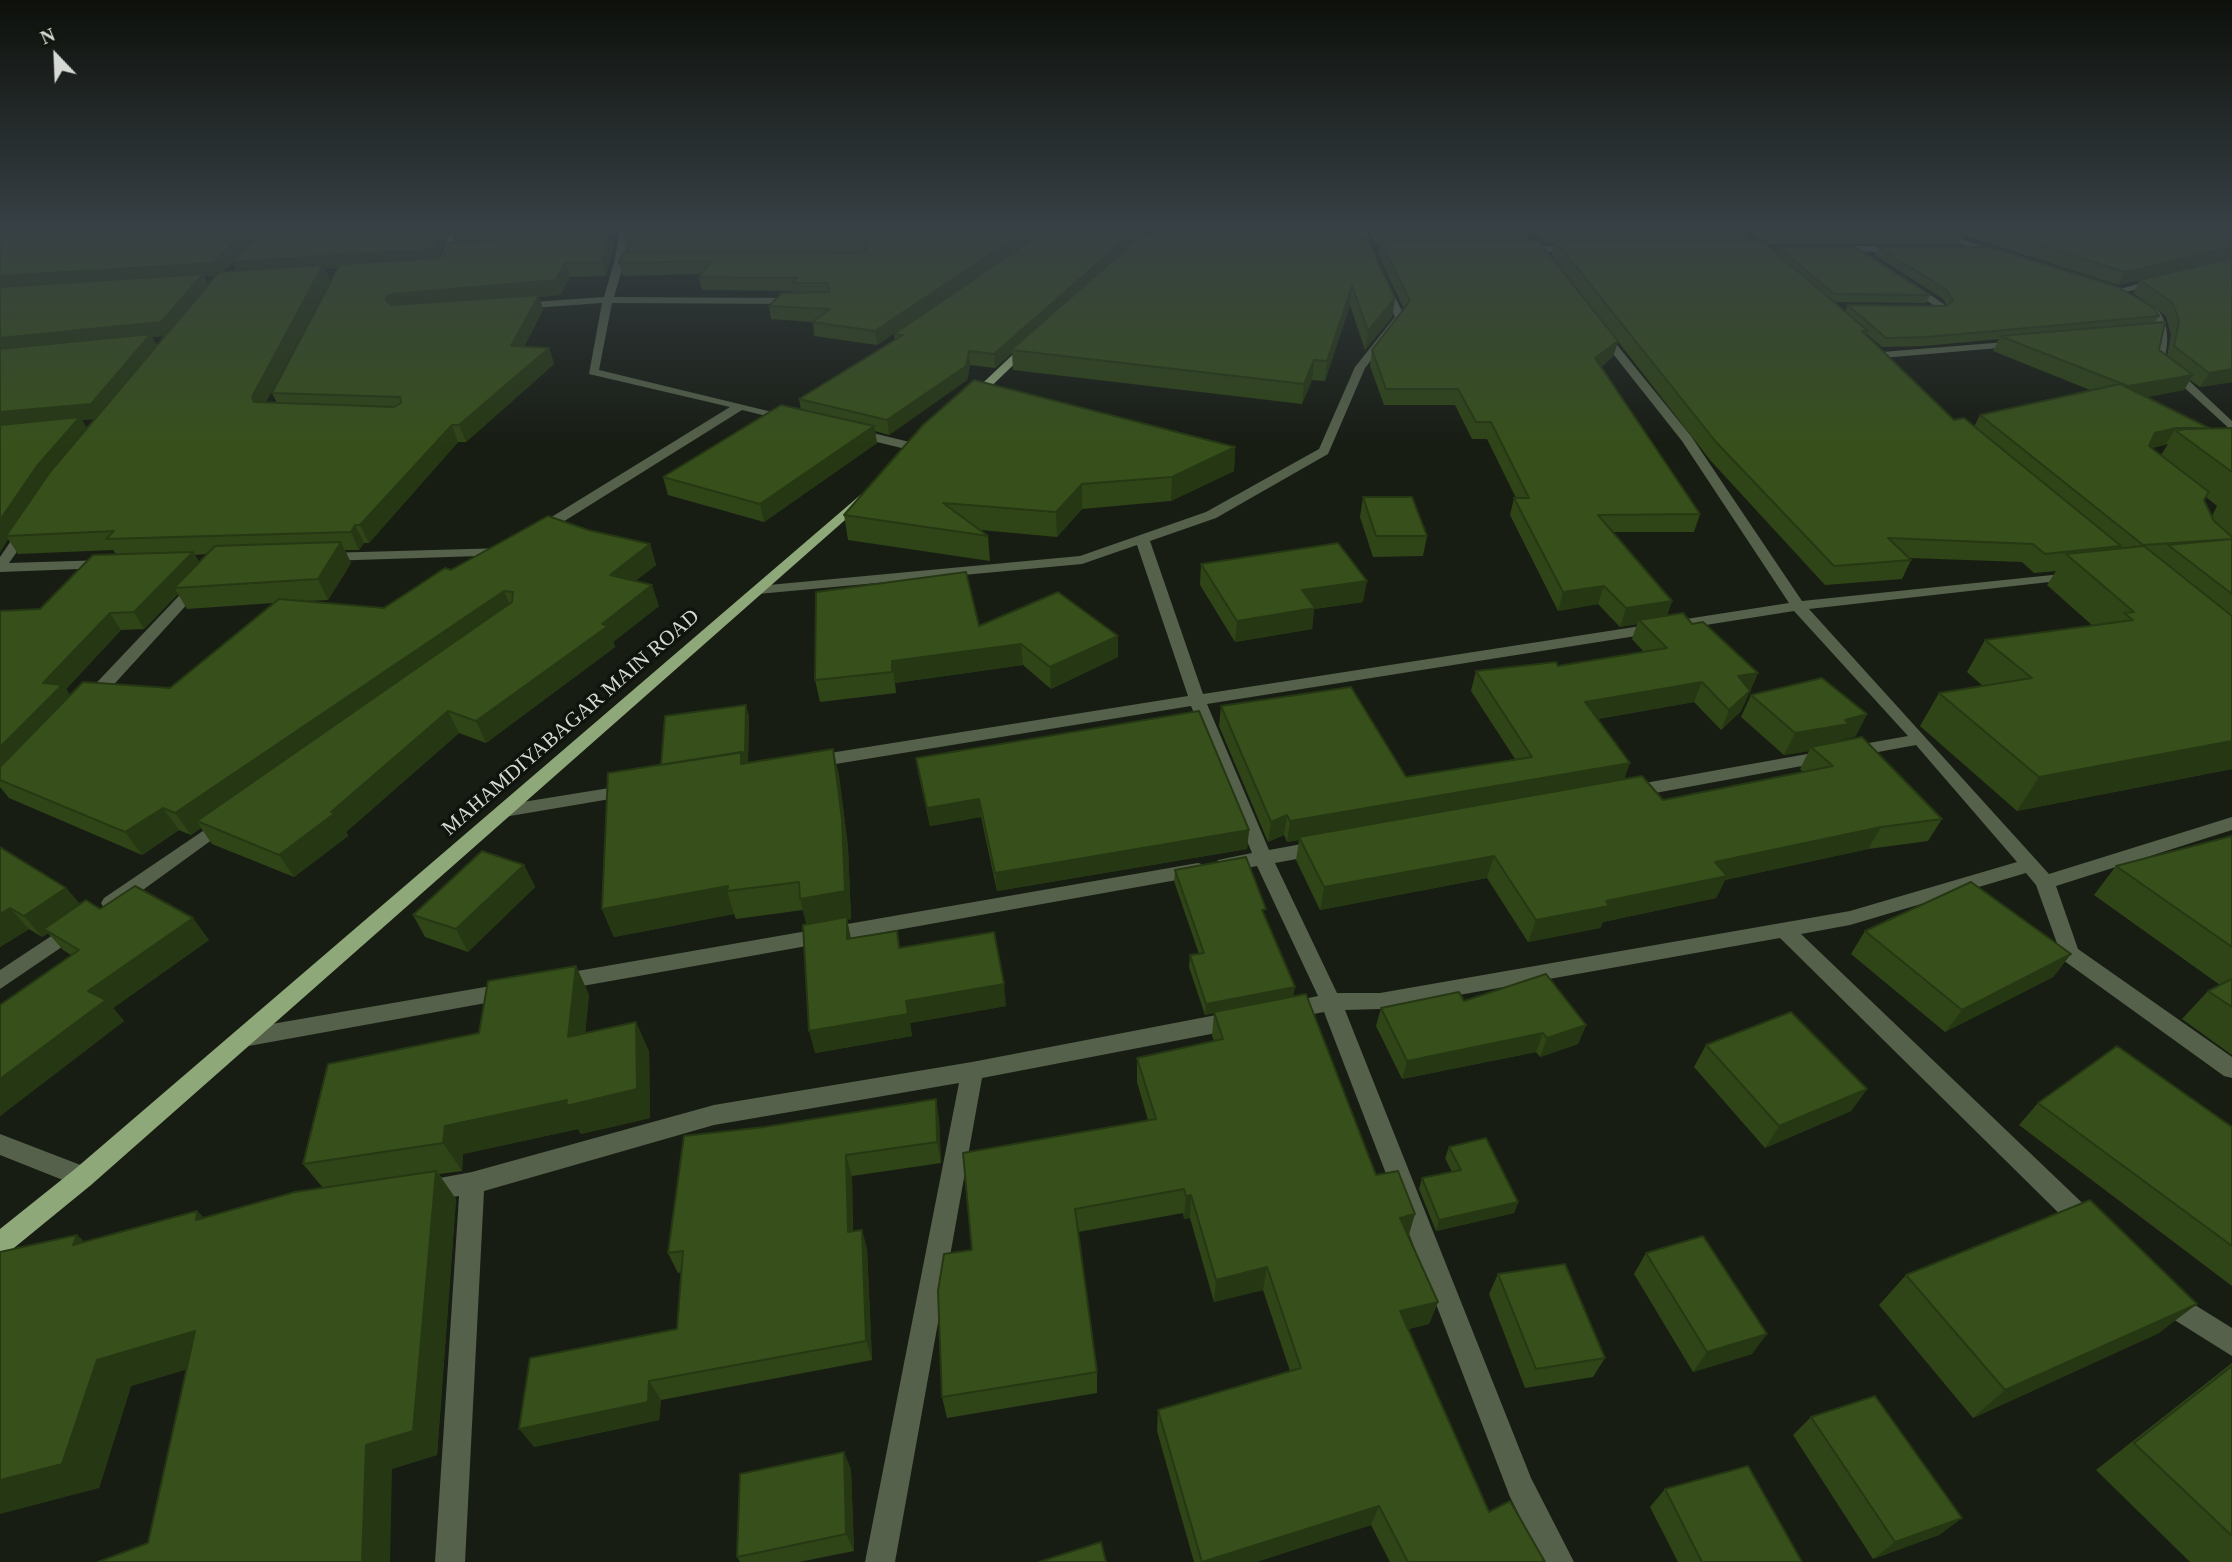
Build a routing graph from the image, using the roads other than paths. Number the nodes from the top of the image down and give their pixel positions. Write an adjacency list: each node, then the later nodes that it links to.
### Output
1 (1391, 299): 23 (street)
2 (1931, 299): 7 (street)
3 (2132, 299): 9 (street)
4 (608, 300): 5 (street); 6 (street); 14 (street)
5 (814, 301)
6 (503, 307)
7 (1913, 309)
8 (1592, 321): 30 (street)
9 (2165, 330): 10 (street); 17 (street)
10 (2152, 332)
11 (1037, 339): 15 (main road)
12 (2030, 342): 13 (street)
13 (1882, 356)
14 (740, 406): 16 (street); 24 (street)
15 (958, 411)
16 (811, 423)
17 (2232, 427)
18 (838, 429): 19 (street)
19 (923, 443): 20 (main road)
20 (898, 466)
21 (878, 483): 29 (main road, MAHAMDIYABAGAR MAIN ROAD)
22 (34, 516): 26 (street)
23 (1142, 539): 29 (street); 31 (street)
24 (316, 557)
25 (124, 563): 26 (street)
26 (0, 568)
27 (212, 570): 32 (street)
28 (2086, 574): 30 (street)
29 (758, 590): 38 (main road, MAHAMDIYABAGAR MAIN ROAD)
30 (1798, 606): 31 (street); 33 (street)
31 (1197, 700): 34 (street); 41 (street)
32 (82, 709)
33 (1920, 739): 36 (street); 42 (street)
34 (789, 765)
35 (640, 789): 38 (street)
36 (1605, 796)
37 (240, 811): 45 (street)
38 (504, 811): 47 (main road, MAHAMDIYABAGAR MAIN ROAD)
39 (2232, 822): 43 (street)
40 (1331, 846): 41 (street)
41 (1263, 858): 46 (street); 47 (street)
42 (2030, 865): 43 (street); 44 (street)
43 (2045, 882): 48 (street)
44 (1784, 930): 46 (street); 54 (street)
45 (0, 981)
46 (1331, 1002): 49 (street); 62 (street)
47 (243, 1038): 51 (main road, MAHAMDIYABAGAR MAIN ROAD)
48 (2232, 1069)
49 (972, 1071): 52 (street); 61 (street)
50 (0, 1144): 51 (street)
51 (83, 1177): 55 (main road, MAHAMDIYABAGAR MAIN ROAD)
52 (472, 1183): 53 (street); 60 (street)
53 (405, 1193)
54 (2104, 1240)
55 (0, 1244)
56 (27, 1251): 57 (street)
57 (0, 1255)
58 (2153, 1289): 59 (street)
59 (2232, 1343)
60 (450, 1562)
61 (880, 1562)
62 (1559, 1562)

